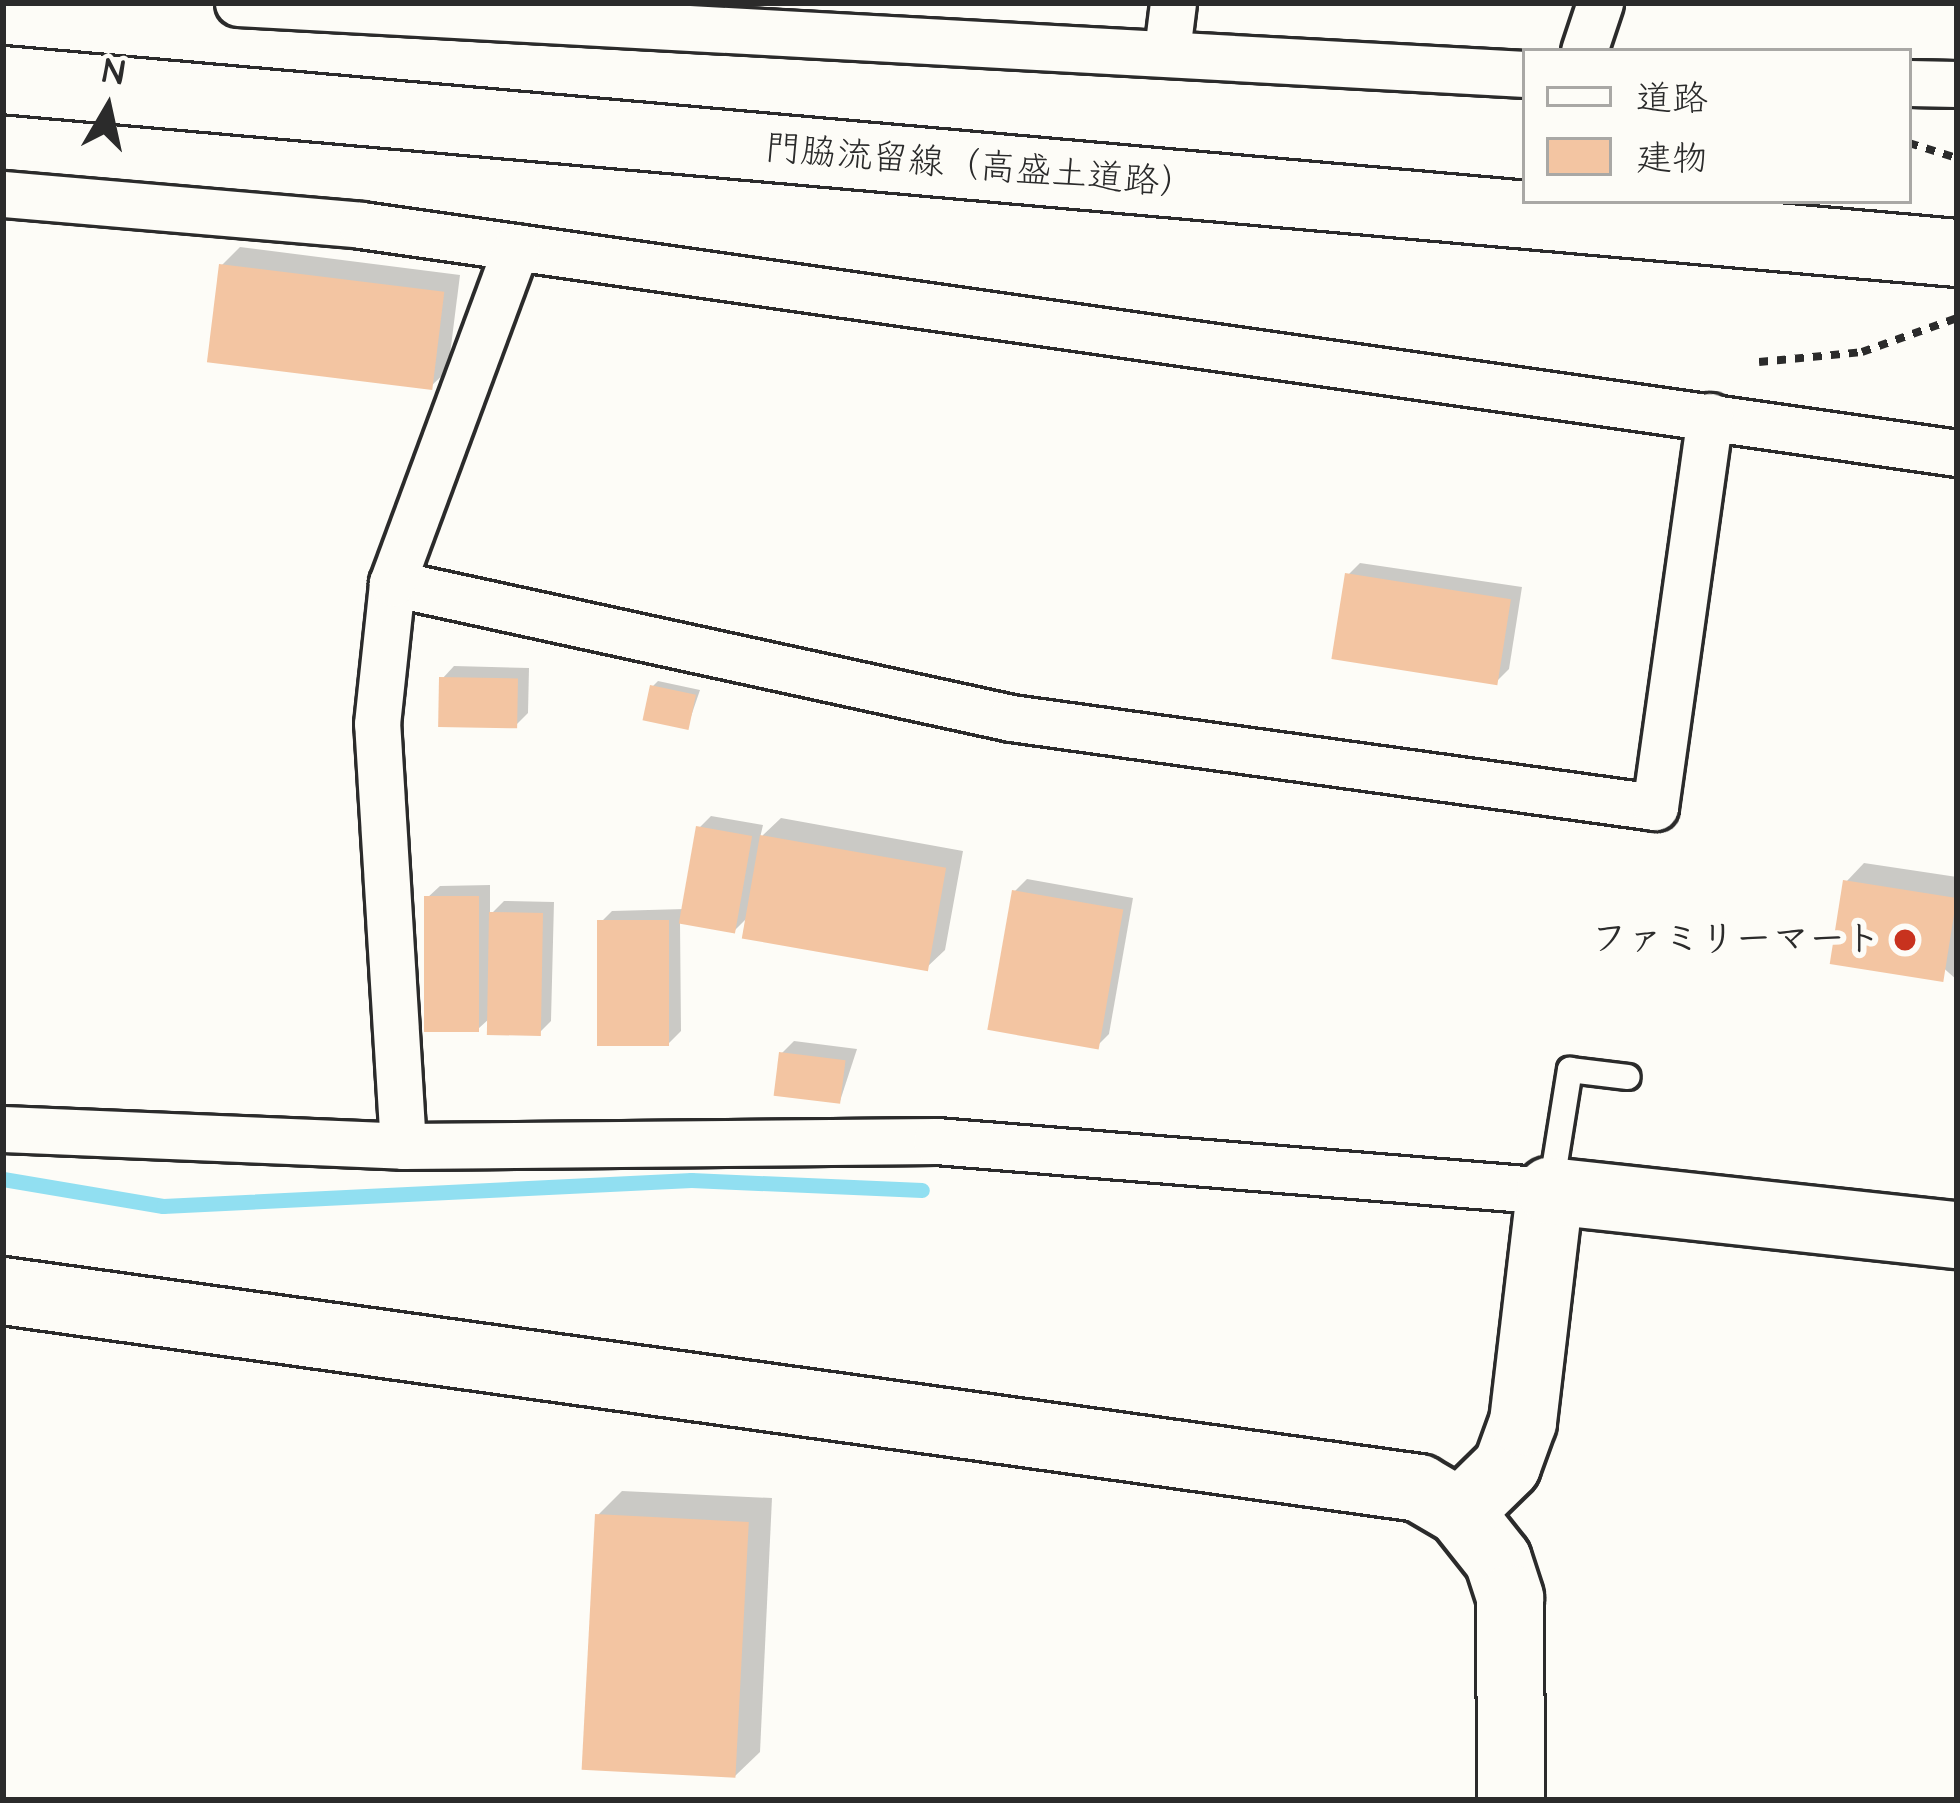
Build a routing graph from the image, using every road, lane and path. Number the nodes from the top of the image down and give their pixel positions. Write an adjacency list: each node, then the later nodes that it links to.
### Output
1 (238, 3): 4 (street)
2 (1173, 3): 6 (street)
3 (1600, 3): 5 (street)
4 (567, 14): 6 (street)
5 (1585, 48)
6 (1167, 51): 7 (street)
7 (1522, 74)
8 (3, 80): 15 (street, 門脇流留線（高盛土道路）)
9 (1912, 83): 10 (street)
10 (1957, 84)
11 (1912, 143): 12 (path)
12 (1957, 158)
13 (3, 194): 14 (street)
14 (516, 247): 18 (street); 20 (street)
15 (1957, 253)
16 (1957, 318): 17 (path)
17 (1760, 362)
18 (1710, 416): 19 (street); 20 (street)
19 (1957, 453)
20 (392, 584): 23 (street)
21 (1628, 1077): 24 (lane)
22 (3, 1129): 23 (street)
23 (404, 1146): 24 (street)
24 (1550, 1191): 25 (street); 27 (street)
25 (1957, 1235)
26 (3, 1292): 27 (street)
27 (1460, 1512): 28 (street)
28 (1511, 1800)

